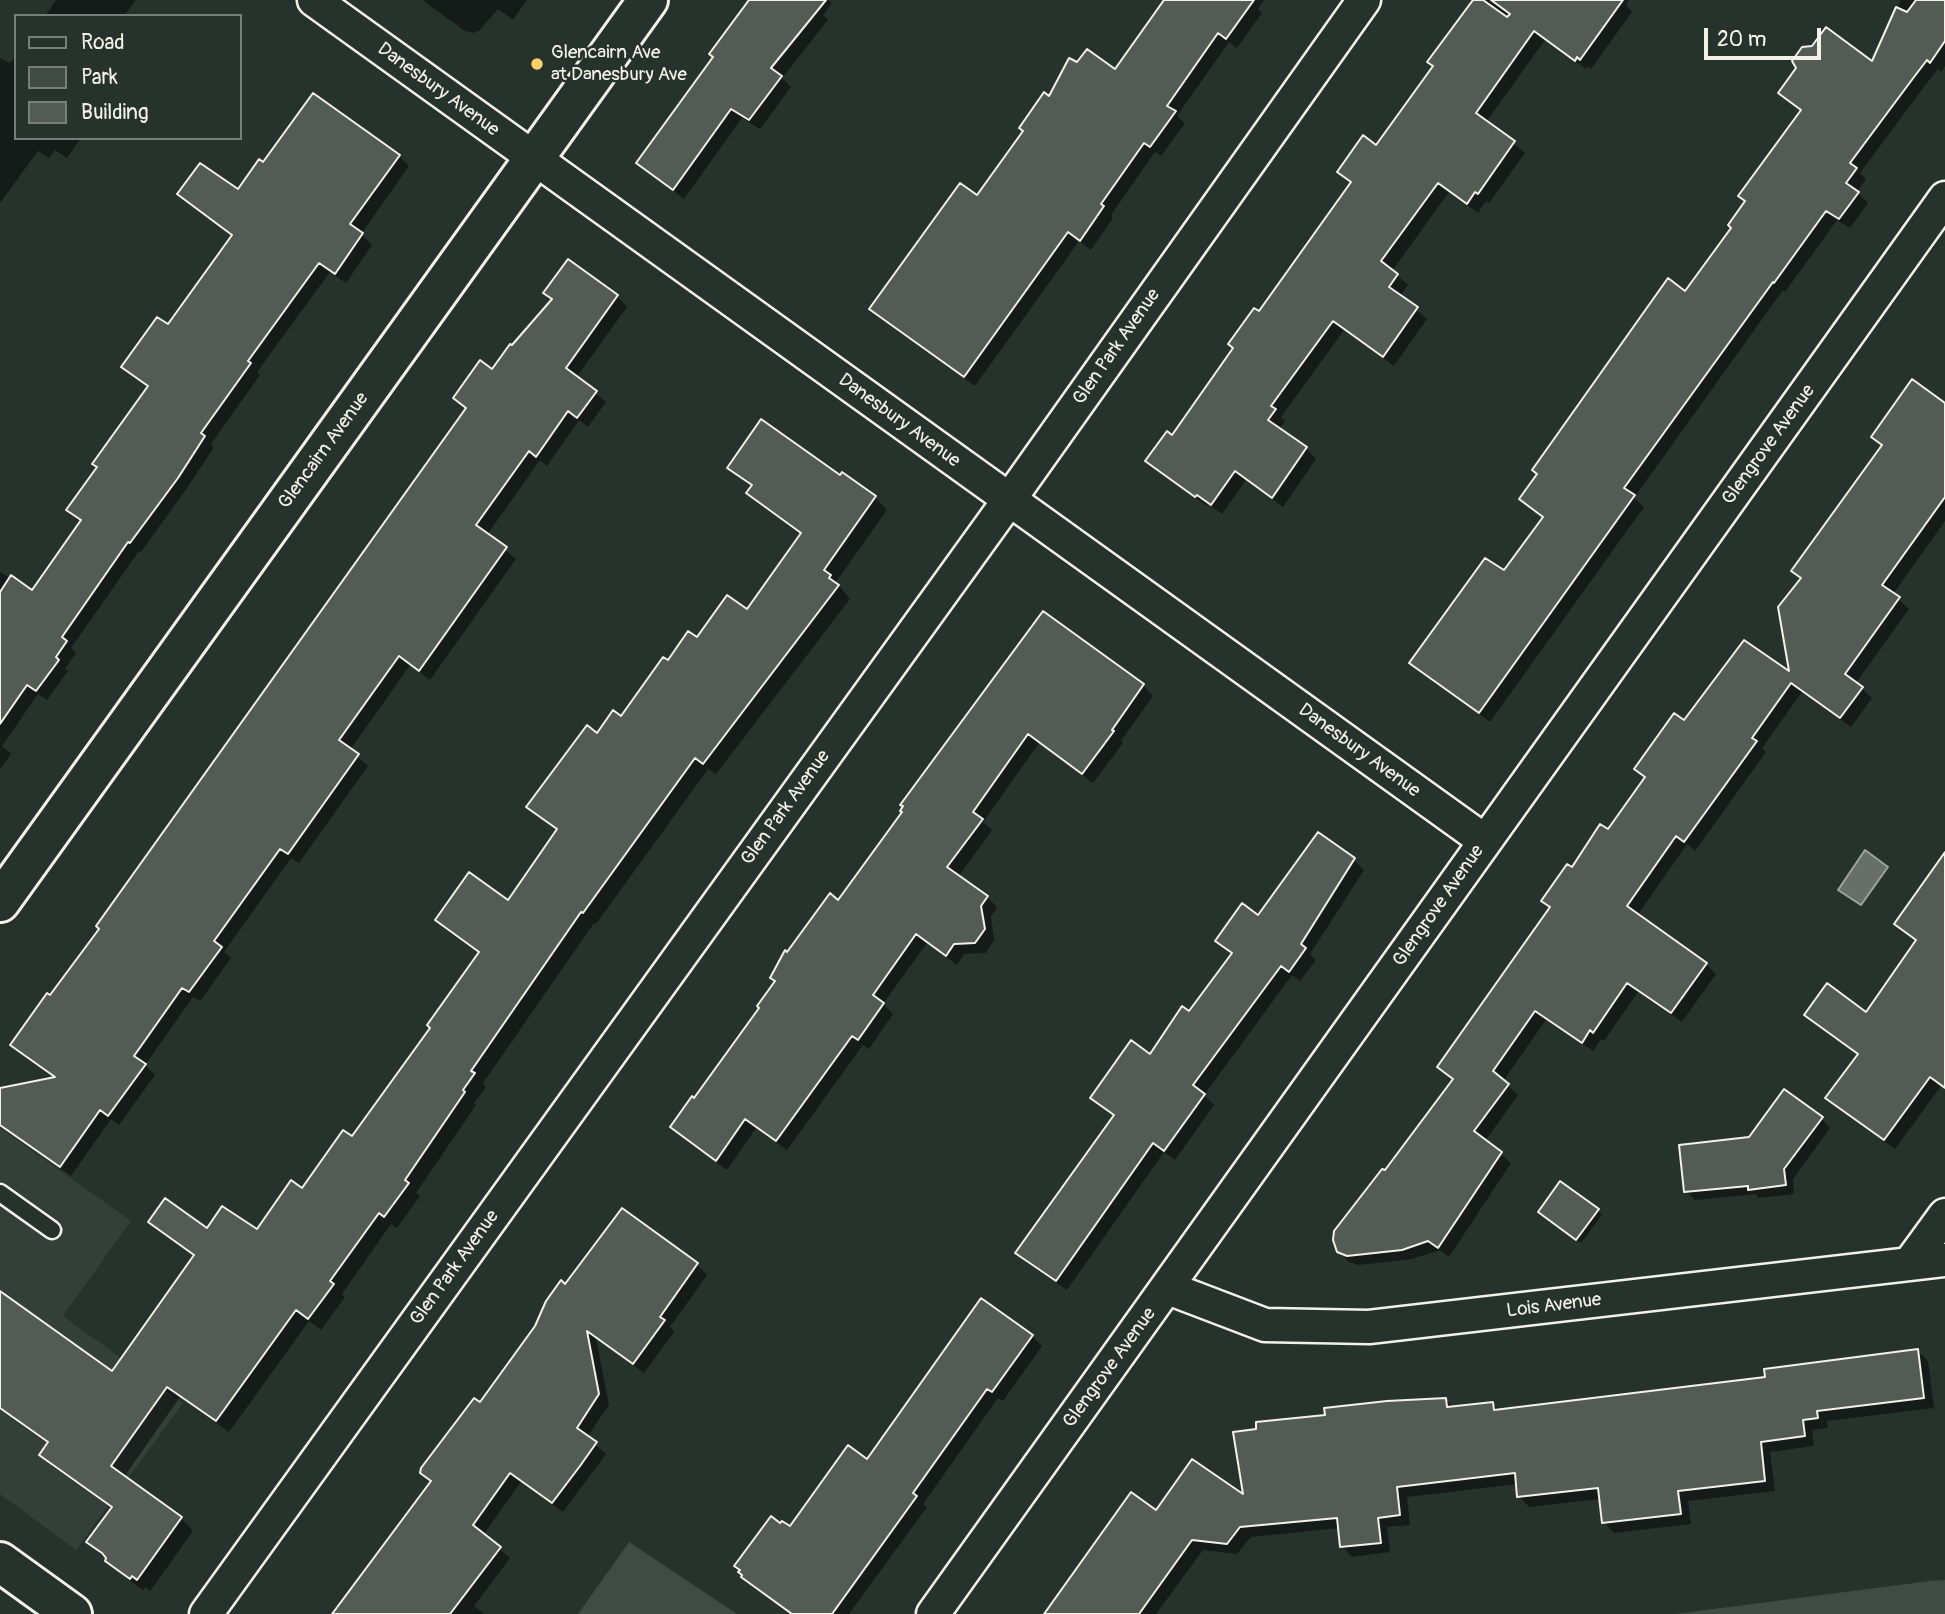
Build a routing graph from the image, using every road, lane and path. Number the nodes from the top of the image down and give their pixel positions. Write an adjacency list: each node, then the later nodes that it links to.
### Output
1 (314, 0): 4 (street, Danesbury Avenue)
2 (648, 0): 4 (street, Glencairn Avenue)
3 (1364, 0): 6 (street, Glen Park Avenue)
4 (534, 159): 6 (street, Danesbury Avenue); 8 (street, Glencairn Avenue)
5 (1945, 198): 7 (street, Glengrove Avenue)
6 (1009, 500): 7 (street, Danesbury Avenue); 17 (street, Glen Park Avenue)
7 (1485, 841): 14 (street, Glengrove Avenue)
8 (0, 902)
9 (0, 1193): 11 (lane)
10 (1945, 1215): 13 (street)
11 (52, 1230)
12 (1945, 1260): 13 (street, Lois Avenue)
13 (1910, 1264): 14 (street, Lois Avenue)
14 (1168, 1288): 18 (street, Glengrove Avenue)
15 (0, 1562): 16 (street)
16 (72, 1614)
17 (206, 1614)
18 (933, 1614)

